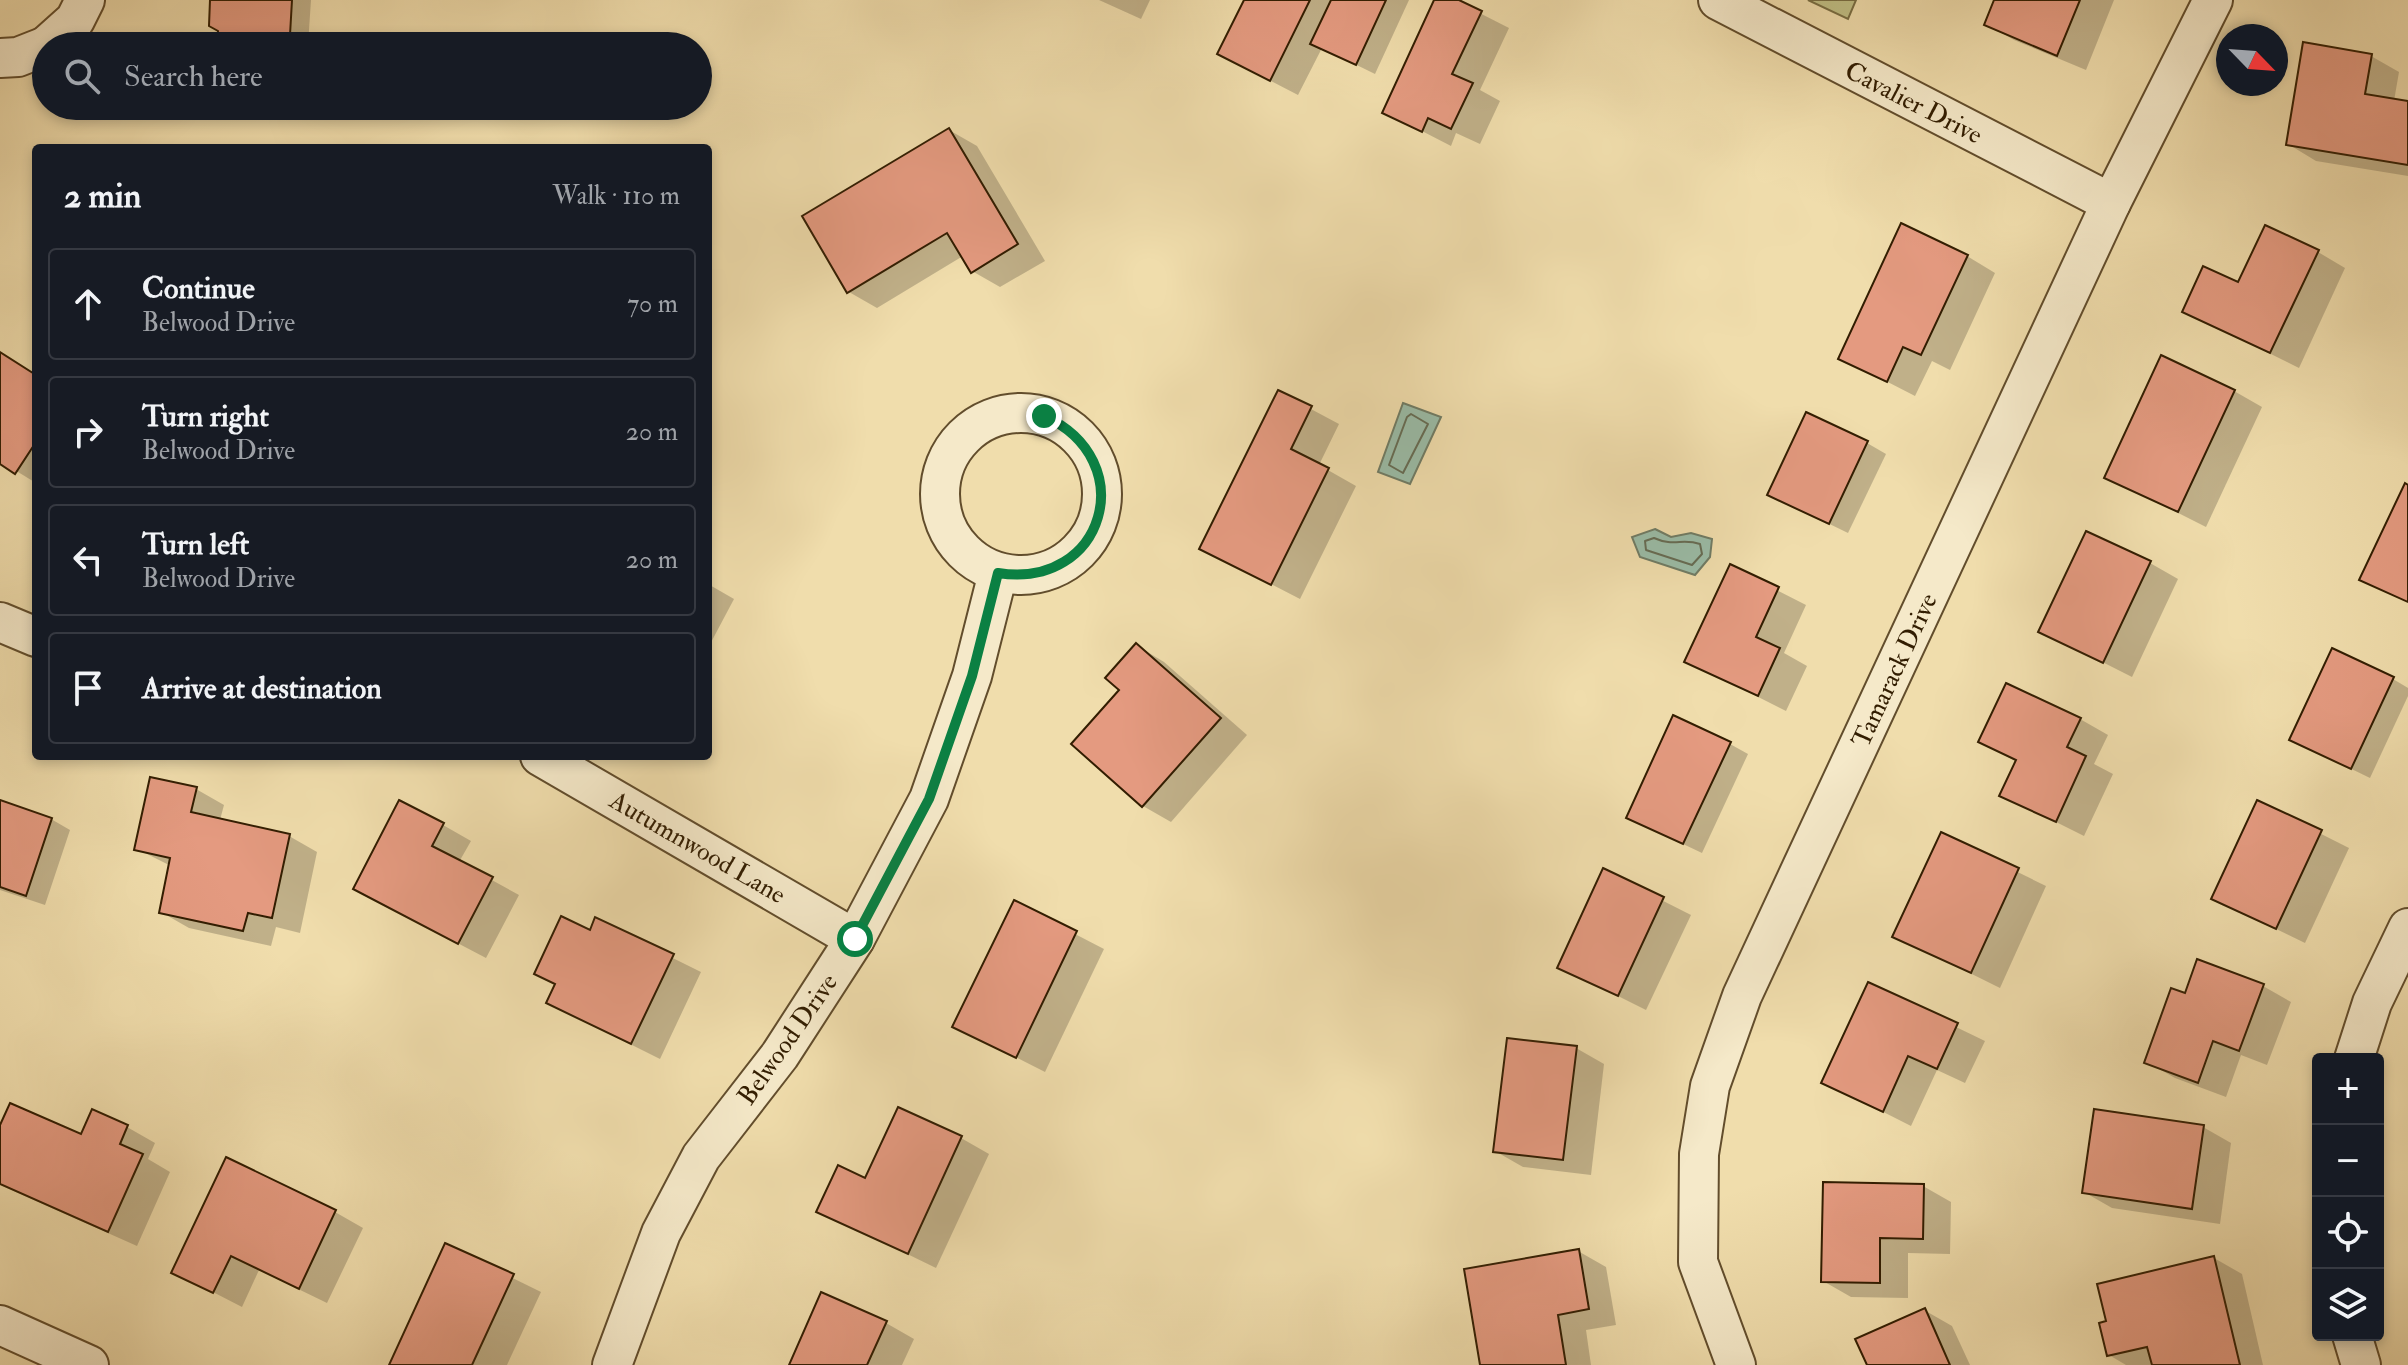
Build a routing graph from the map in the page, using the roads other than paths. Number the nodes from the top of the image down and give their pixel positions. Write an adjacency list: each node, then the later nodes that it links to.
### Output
1 (85, 0): 4 (street)
2 (1718, 0): 7 (street, Cavalier Drive)
3 (2213, 0): 7 (street, Tamarack Drive)
4 (62, 32)
5 (32, 52): 6 (street)
6 (0, 58)
7 (2111, 203): 19 (street, Tamarack Drive)
8 (998, 573): 8 (street); 13 (street, Belwood Drive)
9 (0, 622): 10 (street)
10 (32, 635)
11 (547, 760): 13 (street, Autumnwood Lane)
12 (2408, 928): 14 (street)
13 (855, 939): 18 (street, Belwood Drive)
14 (2356, 1053)
15 (0, 1325): 17 (street)
16 (2354, 1341): 20 (street)
17 (89, 1365)
18 (612, 1365)
19 (1736, 1365)
20 (2361, 1365)

